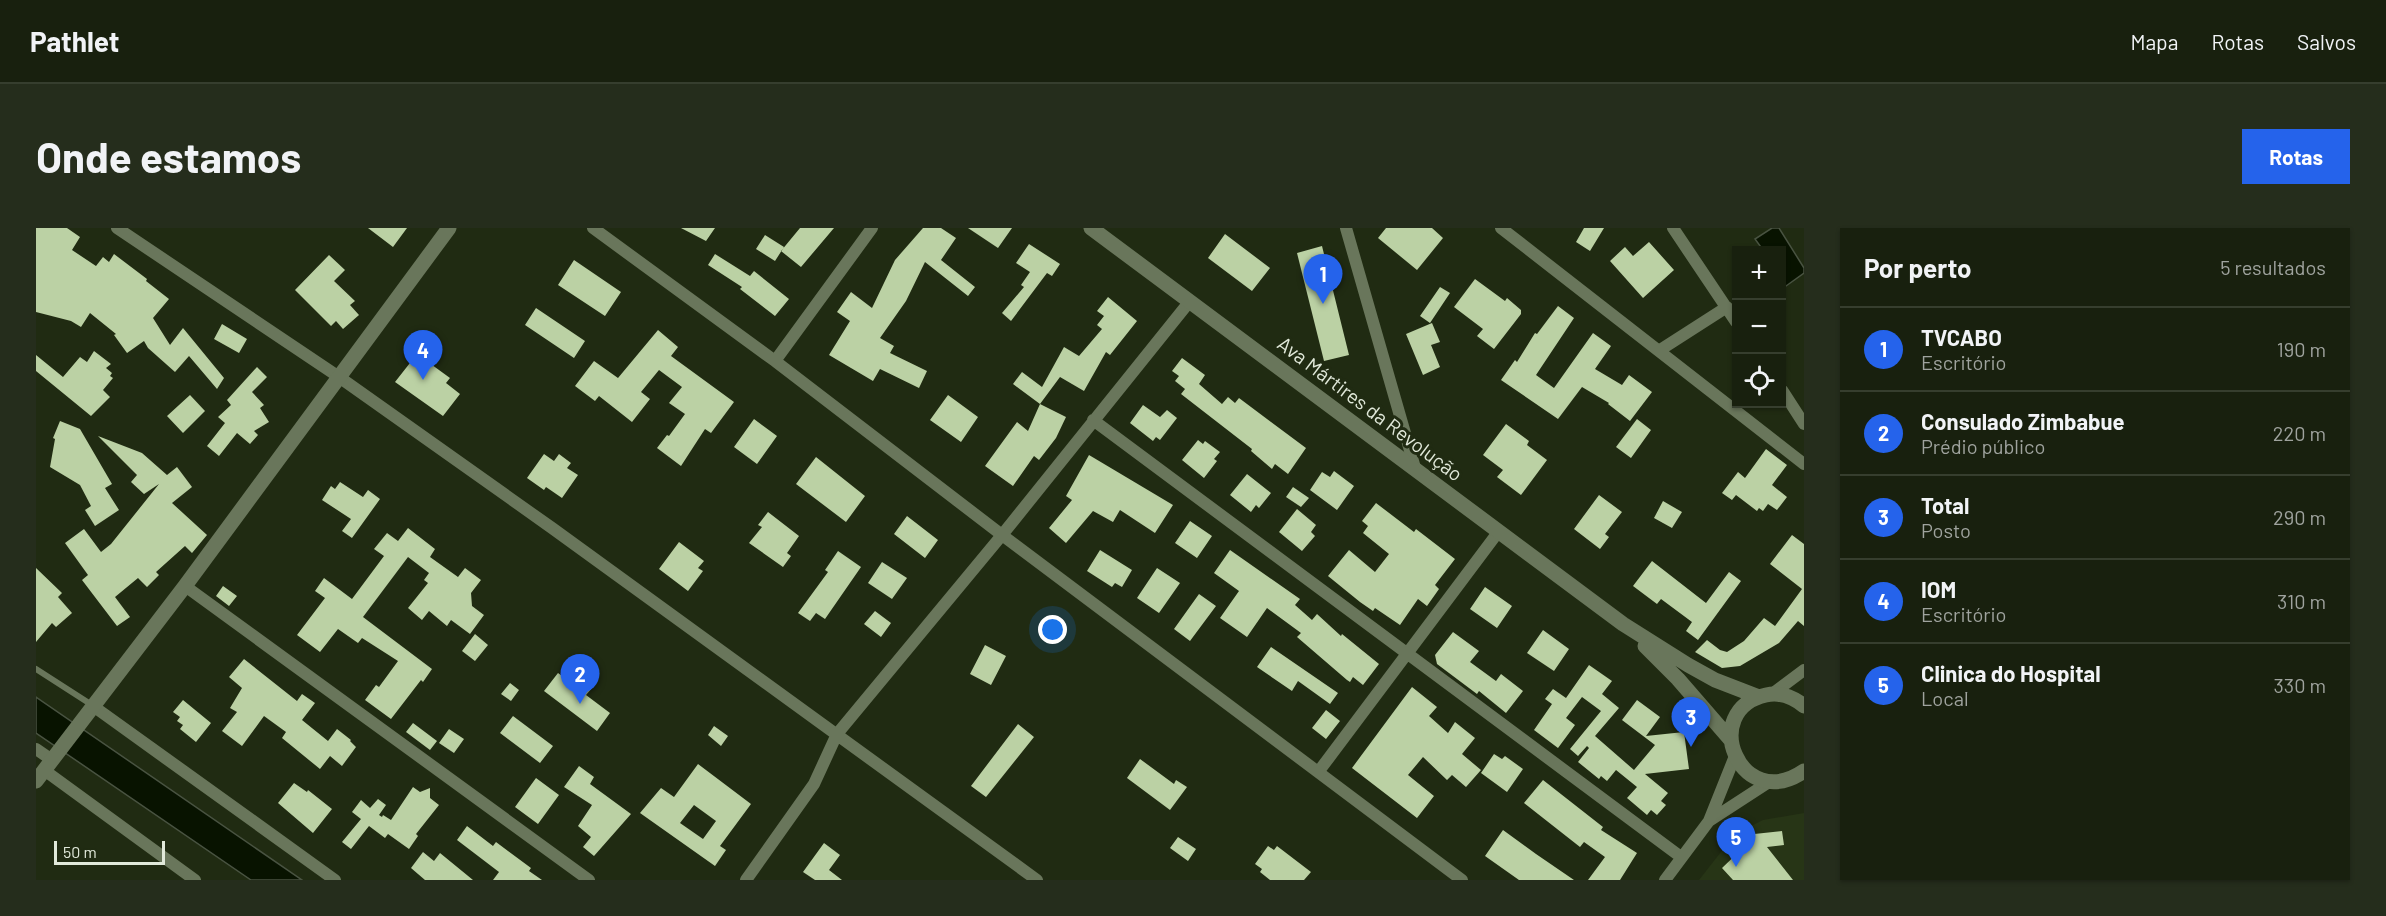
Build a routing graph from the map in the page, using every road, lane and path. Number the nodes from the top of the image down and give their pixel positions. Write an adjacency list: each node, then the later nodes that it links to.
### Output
1 (117, 228): 14 (street)
2 (449, 228): 14 (street)
3 (593, 228): 13 (street)
4 (872, 228): 13 (street)
5 (1091, 228): 9 (street, Ava Mártires da Revolução)
6 (1346, 228): 19 (street)
7 (1501, 228): 12 (street)
8 (1672, 228): 10 (street)
9 (1190, 301): 16 (street); 19 (street, Ava Mártires da Revolução)
10 (1727, 308): 11 (street); 12 (street)
11 (1732, 315)
12 (1660, 350): 18 (street)
13 (775, 361): 21 (street)
14 (339, 377): 22 (street); 30 (street)
15 (1786, 396): 17 (street)
16 (1093, 420): 21 (street); 24 (street)
17 (1804, 424)
18 (1804, 464)
19 (1415, 468): 20 (street, Ava Mártires da Revolução)
20 (1499, 531): 23 (street, Ava Mártires da Revolução); 24 (street)
21 (1002, 535): 30 (street); 35 (street)
22 (184, 586): 29 (street); 43 (street)
23 (1623, 624): 27 (street); 31 (street)
24 (1409, 654): 35 (street); 40 (street)
25 (36, 669): 29 (lane)
26 (1804, 670): 27 (street)
27 (1765, 695): 28 (street); 31 (street)
28 (1804, 706)
29 (90, 710): 34 (street); 42 (street)
30 (837, 734): 44 (street); 45 (street)
31 (1730, 739): 33 (street)
32 (36, 748): 34 (street)
33 (1735, 756): 37 (street); 39 (street)
34 (47, 766): 41 (street)
35 (1319, 771): 46 (street)
36 (1804, 771): 37 (street)
37 (1775, 782): 38 (street); 39 (street)
38 (1804, 789)
39 (1709, 821): 40 (street)
40 (1681, 857): 47 (street)
41 (195, 880)
42 (335, 880)
43 (589, 880)
44 (746, 880)
45 (1037, 880)
46 (1462, 880)
47 (1665, 880)

